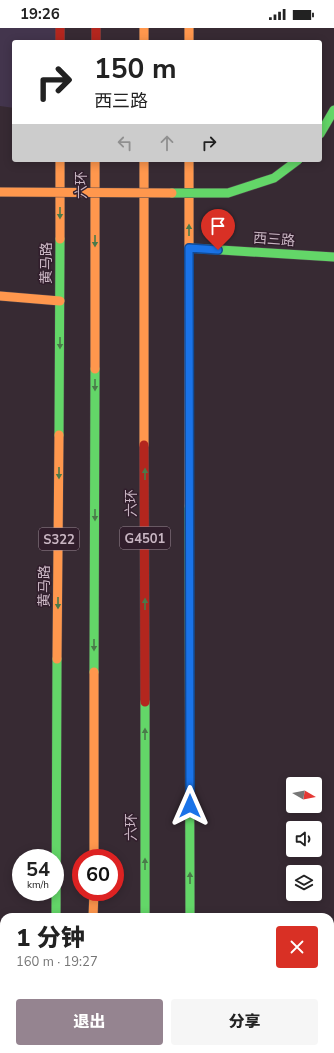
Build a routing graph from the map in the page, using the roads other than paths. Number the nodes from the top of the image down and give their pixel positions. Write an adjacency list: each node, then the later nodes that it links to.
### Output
1 (60, 28): 5 (main road)
2 (96, 28): 6 (main road)
3 (144, 28): 7 (main road)
4 (188, 28): 8 (main road)
5 (60, 40)
6 (96, 40)
7 (144, 40)
8 (189, 40)
9 (334, 110): 10 (main road)
10 (322, 131)
11 (60, 162): 20 (main road, 黄马路 / S322, one-way to 20)
12 (95, 162): 21 (main road, 六环, one-way to 21)
13 (144, 162): 25 (main road, 六环 / G4501, one-way to 13)
14 (189, 162): 17 (main road, one-way to 14)
15 (295, 162): 16 (main road, bridge)
16 (0, 192)
17 (189, 248): 18 (main road, 西三路); 26 (main road, one-way to 17)
18 (334, 257)
19 (0, 296): 20 (main road)
20 (60, 301): 23 (main road, 黄马路 / S322, one-way to 23)
21 (94, 849)
22 (94, 901): 24 (main road)
23 (56, 913)
24 (94, 913)
25 (145, 913)
26 (190, 913)

